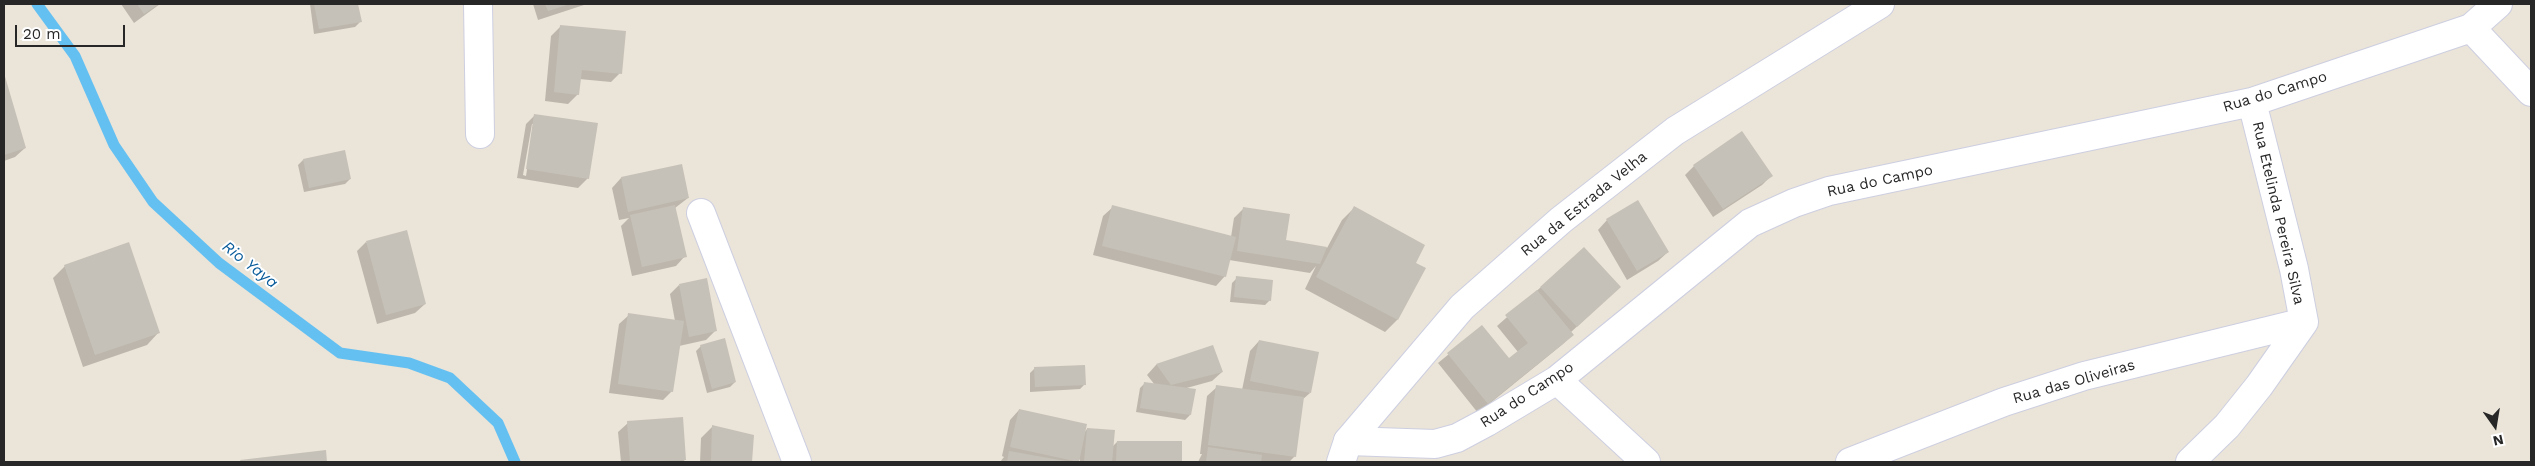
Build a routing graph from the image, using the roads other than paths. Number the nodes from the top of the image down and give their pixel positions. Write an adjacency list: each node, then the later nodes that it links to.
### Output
1 (478, 4): 7 (street)
2 (1880, 4): 11 (street, Rua da Estrada Velha)
3 (2498, 4): 4 (street, Rua do Campo)
4 (2471, 28): 5 (street); 6 (street, Rua do Campo)
5 (2531, 92)
6 (2252, 102): 9 (street, Rua Etelinda Pereira Silva); 10 (street, Rua do Campo)
7 (480, 134)
8 (701, 213): 12 (street)
9 (2304, 322): 14 (street, Rua das Oliveiras); 15 (street, Rua Etelinda Pereira Silva)
10 (1557, 380): 11 (street, Rua do Campo); 13 (street)
11 (1345, 452)
12 (797, 462)
13 (1646, 462)
14 (1850, 462)
15 (2190, 462)

